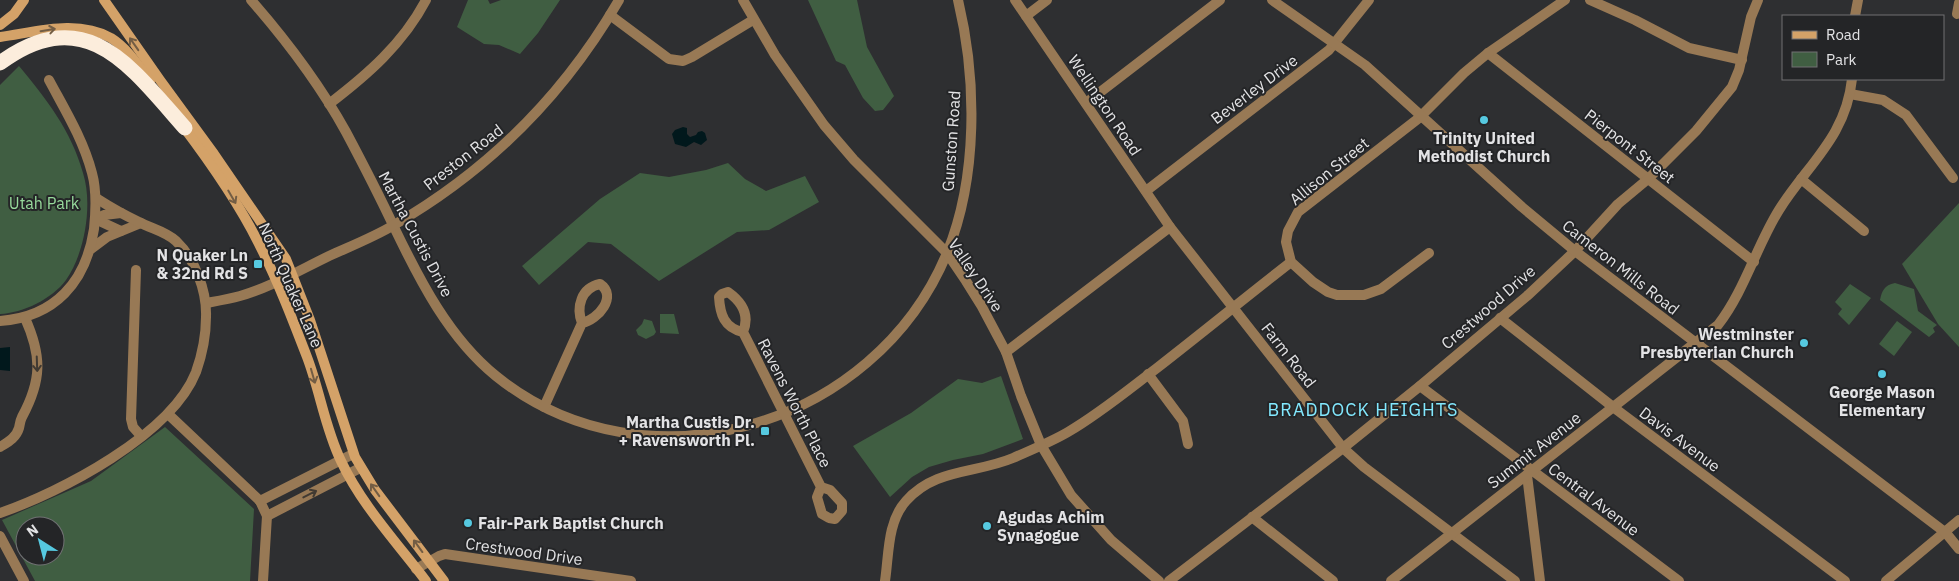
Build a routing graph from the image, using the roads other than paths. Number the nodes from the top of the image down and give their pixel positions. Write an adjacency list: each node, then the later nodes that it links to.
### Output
1 (24, 0): 21 (main road)
2 (104, 0): 53 (main road, North Quaker Lane, one-way to 2)
3 (251, 0): 31 (street, Martha Custis Drive)
4 (426, 0): 31 (street)
5 (619, 0): 17 (street, Preston Road)
6 (743, 0): 20 (street, Valley Drive)
7 (958, 0): 48 (street, Gunston Road)
8 (1015, 0): 19 (street, Wellington Road)
9 (1047, 0): 19 (street)
10 (1220, 0): 30 (street)
11 (1272, 0): 23 (street, Cameron Mills Road)
12 (1369, 0): 23 (street, Beverley Drive)
13 (1566, 0): 24 (street, Allison Street)
14 (1590, 0): 25 (street)
15 (1758, 0): 25 (street, Crestwood Drive)
16 (1858, 0): 18 (street)
17 (610, 15): 20 (street); 42 (street, Preston Road)
18 (1855, 15)
19 (1026, 16): 30 (street, Wellington Road)
20 (753, 20): 48 (street, Valley Drive)
21 (0, 26)
22 (0, 38): 33 (main road, North Quaker Lane, one-way to 33)
23 (1335, 44): 32 (street, Cameron Mills Road); 37 (street, Beverley Drive)
24 (1488, 53): 32 (street, Allison Street); 35 (street, Pierpont Street)
25 (1742, 60): 35 (street, Crestwood Drive)
26 (0, 63): 33 (highway)
27 (49, 80): 38 (street)
28 (1852, 80): 29 (street, Summit Avenue)
29 (1850, 94): 34 (street); 36 (street, Summit Avenue)
30 (1086, 103): 37 (street, Wellington Road)
31 (329, 104): 42 (street, Martha Custis Drive)
32 (1421, 117): 47 (street, Cameron Mills Road); 50 (street, Allison Street)
33 (185, 128): 54 (main road, North Quaker Lane, one-way to 54)
34 (1953, 178)
35 (1648, 179): 47 (street, Crestwood Drive); 51 (street, Pierpont Street)
36 (1801, 179): 45 (street); 51 (street, Summit Avenue)
37 (1146, 191): 43 (street, Wellington Road)
38 (96, 198): 39 (street); 40 (street)
39 (121, 213): 40 (street); 41 (street)
40 (95, 219): 44 (street); 46 (street)
41 (141, 223): 44 (street); 55 (street)
42 (393, 226): 53 (street, Preston Road); 66 (street, Martha Custis Drive)
43 (1170, 226): 56 (street, Farm Road); 63 (street)
44 (120, 231): 46 (street)
45 (1864, 231)
46 (91, 249): 57 (street)
47 (1575, 251): 58 (street, Crestwood Drive); 62 (street, Cameron Mills Road)
48 (947, 253): 63 (street, Valley Drive); 69 (street, Martha Custis Drive)
49 (1429, 253): 50 (street)
50 (1290, 262): 56 (street)
51 (1754, 262): 62 (street, Summit Avenue)
52 (136, 270): 70 (street)
53 (292, 274): 54 (street, Preston Road); 75 (main road, North Quaker Lane)
54 (277, 281): 55 (street, Preston Road); 76 (main road, North Quaker Lane, one-way to 76)
55 (206, 303): 68 (street)
56 (1233, 308): 64 (street); 74 (street, Farm Road)
57 (25, 318): 59 (street); 73 (street, one-way to 73)
58 (1500, 318): 65 (street, Crestwood Drive); 67 (street, Davis Avenue)
59 (0, 321)
60 (582, 323): 66 (street)
61 (743, 332): 69 (street, Ravens Worth Place)
62 (1694, 343): 67 (street, Summit Avenue); 87 (street, Cameron Mills Road)
63 (1006, 352): 72 (street, Valley Drive)
64 (1148, 374): 71 (street); 72 (street)
65 (1420, 386): 74 (street, Crestwood Drive); 78 (street, Central Avenue)
66 (544, 407): 69 (street, Martha Custis Drive)
67 (1613, 407): 78 (street, Summit Avenue); 105 (street, Davis Avenue)
68 (168, 414): 70 (street); 81 (street)
69 (785, 414): 80 (street, Ravens Worth Place)
70 (140, 436): 82 (street)
71 (1188, 444)
72 (1040, 445): 97 (street); 98 (street, Valley Drive)
73 (0, 446)
74 (1342, 448): 84 (street, Crestwood Drive); 86 (street, Farm Road)
75 (353, 454): 76 (street); 77 (main road, North Quaker Lane)
76 (340, 460): 79 (main road, North Quaker Lane); 81 (street)
77 (360, 468): 79 (street); 90 (main road, North Quaker Lane, one-way to 77)
78 (1530, 473): 86 (street, Summit Avenue); 103 (street); 104 (street, Central Avenue)
79 (348, 475): 83 (street, one-way to 79); 91 (main road, North Quaker Lane)
80 (821, 487)
81 (260, 500): 83 (street)
82 (0, 513)
83 (267, 516): 93 (street)
84 (1252, 517): 99 (street, Crestwood Drive); 100 (street)
85 (1959, 520): 87 (street)
86 (1452, 532): 101 (street, Summit Avenue); 102 (street, Farm Road)
87 (1946, 533): 89 (street, Cameron Mills Road); 106 (street)
88 (0, 536): 92 (street)
89 (1959, 549)
90 (430, 561): 91 (street, Crestwood Drive); 95 (main road, North Quaker Lane); 96 (street, Crestwood Drive)
91 (416, 569): 94 (main road, North Quaker Lane)
92 (24, 581)
93 (263, 581)
94 (426, 581)
95 (444, 581)
96 (631, 581)
97 (885, 581)
98 (1159, 581)
99 (1169, 581)
100 (1334, 581)
101 (1391, 581)
102 (1515, 581)
103 (1540, 581)
104 (1679, 581)
105 (1845, 581)
106 (1886, 581)

